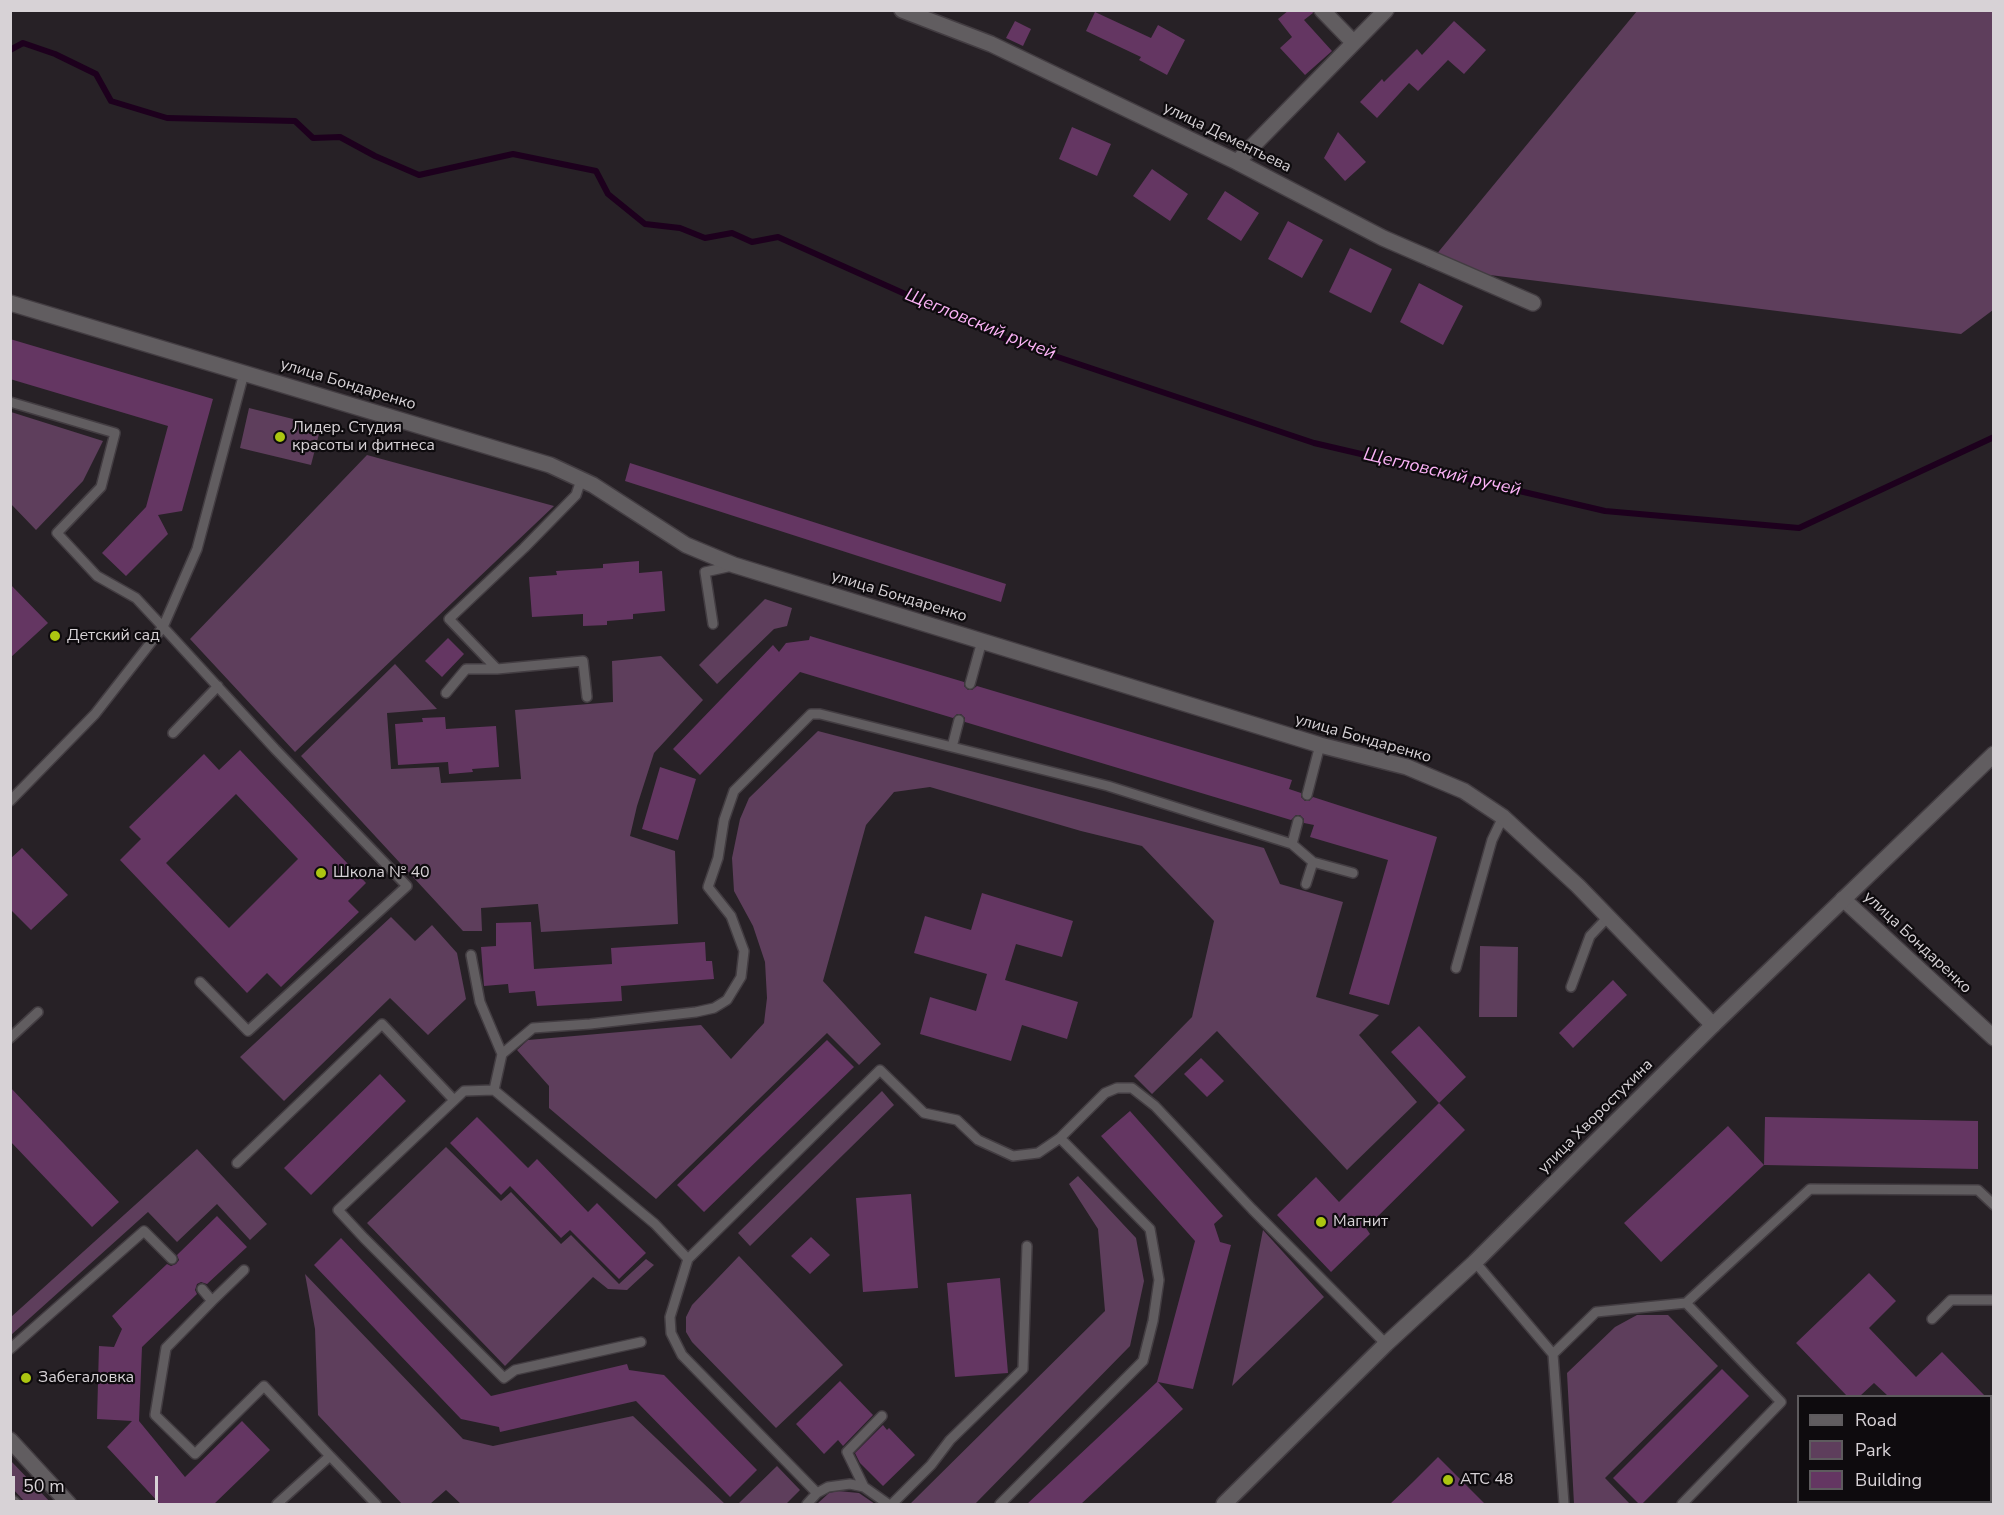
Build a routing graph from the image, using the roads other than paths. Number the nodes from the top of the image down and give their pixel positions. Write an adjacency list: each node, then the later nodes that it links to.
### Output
1 (902, 10): 5 (street, улица Дементьева)
2 (1322, 10): 4 (street)
3 (1386, 10): 4 (street)
4 (1353, 42): 5 (street)
5 (1237, 162): 7 (street, улица Дементьева)
6 (10, 303): 8 (street, улица Бондаренко)
7 (1533, 303)
8 (244, 373): 10 (street, улица Бондаренко); 13 (lane)
9 (10, 402): 13 (lane)
10 (581, 480): 11 (street, улица Бондаренко); 15 (lane)
11 (734, 565): 12 (lane); 14 (street, улица Бондаренко)
12 (712, 624)
13 (163, 627): 17 (lane); 26 (lane)
14 (982, 641): 16 (lane); 22 (street, улица Бондаренко)
15 (497, 669): 18 (lane); 19 (lane)
16 (970, 684)
17 (218, 686): 21 (lane); 37 (lane)
18 (446, 693)
19 (587, 697)
20 (959, 720): 23 (lane)
21 (173, 733)
22 (1320, 745): 25 (lane); 27 (street, улица Бондаренко)
23 (952, 747): 29 (lane); 43 (lane)
24 (1994, 754): 33 (street, улица Хворостухина)
25 (1307, 795)
26 (10, 801)
27 (1503, 817): 34 (street, улица Бондаренко); 36 (lane)
28 (1299, 822): 29 (lane)
29 (1292, 844): 30 (lane)
30 (1313, 862): 31 (lane); 32 (lane)
31 (1353, 873)
32 (1306, 884)
33 (1843, 899): 40 (street, улица Хворостухина); 42 (street, улица Бондаренко)
34 (1608, 917): 38 (lane); 40 (street, улица Бондаренко)
35 (471, 955): 43 (lane)
36 (1456, 968)
37 (200, 982)
38 (1571, 987)
39 (38, 1012): 41 (lane)
40 (1713, 1025): 52 (street, улица Хворостухина)
41 (10, 1038)
42 (1994, 1038)
43 (502, 1054): 44 (lane)
44 (494, 1090): 45 (lane); 50 (lane)
45 (454, 1100): 47 (lane); 59 (lane)
46 (1060, 1137): 50 (lane); 60 (lane); 73 (lane)
47 (237, 1163)
48 (1994, 1205): 57 (lane)
49 (1027, 1246): 72 (lane)
50 (688, 1259): 67 (lane)
51 (172, 1260): 61 (lane)
52 (1475, 1262): 60 (street, улица Хворостухина); 62 (lane)
53 (244, 1270): 56 (lane)
54 (202, 1289): 56 (lane)
55 (1994, 1300): 58 (lane)
56 (212, 1301): 65 (lane)
57 (1686, 1303): 62 (lane); 76 (lane)
58 (1932, 1319)
59 (641, 1342)
60 (1386, 1344): 74 (street, улица Хворостухина)
61 (10, 1349)
62 (1553, 1354): 75 (lane)
63 (882, 1416): 66 (lane)
64 (10, 1440): 68 (street)
65 (330, 1456): 69 (lane); 70 (lane)
66 (864, 1487): 67 (lane); 72 (lane)
67 (817, 1493): 71 (lane)
68 (69, 1504)
69 (277, 1504)
70 (376, 1504)
71 (807, 1504)
72 (890, 1504)
73 (1000, 1504)
74 (1224, 1504)
75 (1564, 1504)
76 (1682, 1504)

